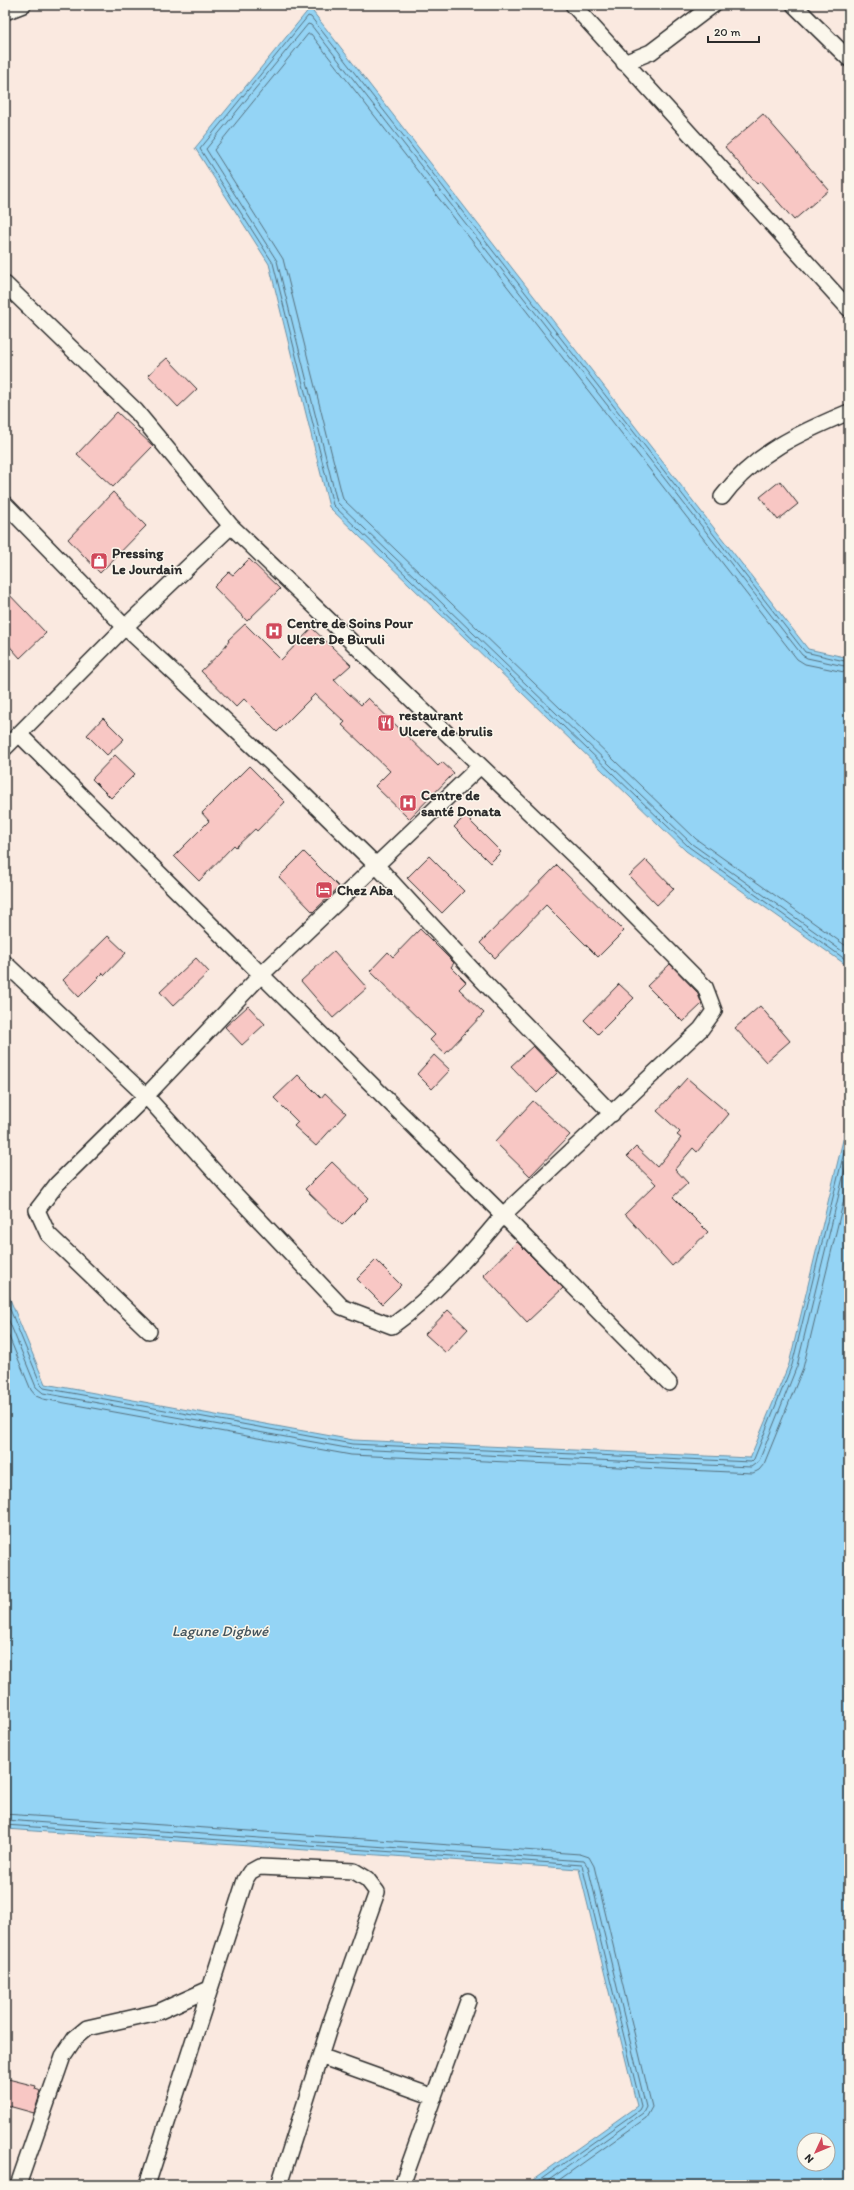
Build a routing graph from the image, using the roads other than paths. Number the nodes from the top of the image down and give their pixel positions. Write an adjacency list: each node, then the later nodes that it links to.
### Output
1 (22, 5): 5 (street)
2 (573, 5): 7 (street)
3 (713, 5): 7 (street)
4 (794, 5): 6 (street)
5 (5, 12)
6 (849, 59)
7 (624, 63): 9 (street)
8 (5, 284): 13 (street)
9 (849, 309)
10 (849, 412): 11 (street)
11 (722, 497)
12 (5, 504): 14 (street)
13 (231, 526): 14 (street); 17 (street)
14 (125, 627): 15 (street); 18 (street)
15 (18, 734): 16 (street); 20 (street)
16 (6, 745)
17 (479, 766): 18 (street); 22 (street)
18 (377, 866): 20 (street); 22 (street)
19 (5, 963): 21 (street)
20 (261, 974): 21 (street); 23 (street)
21 (146, 1096): 23 (street); 24 (street)
22 (612, 1114): 23 (street)
23 (503, 1215): 25 (street)
24 (149, 1331)
25 (668, 1383)
26 (209, 1989): 28 (street); 30 (street); 31 (street)
27 (468, 2001): 29 (street)
28 (320, 2056): 29 (street); 32 (street)
29 (434, 2097): 33 (street)
30 (18, 2185)
31 (147, 2185)
32 (279, 2185)
33 (402, 2185)

